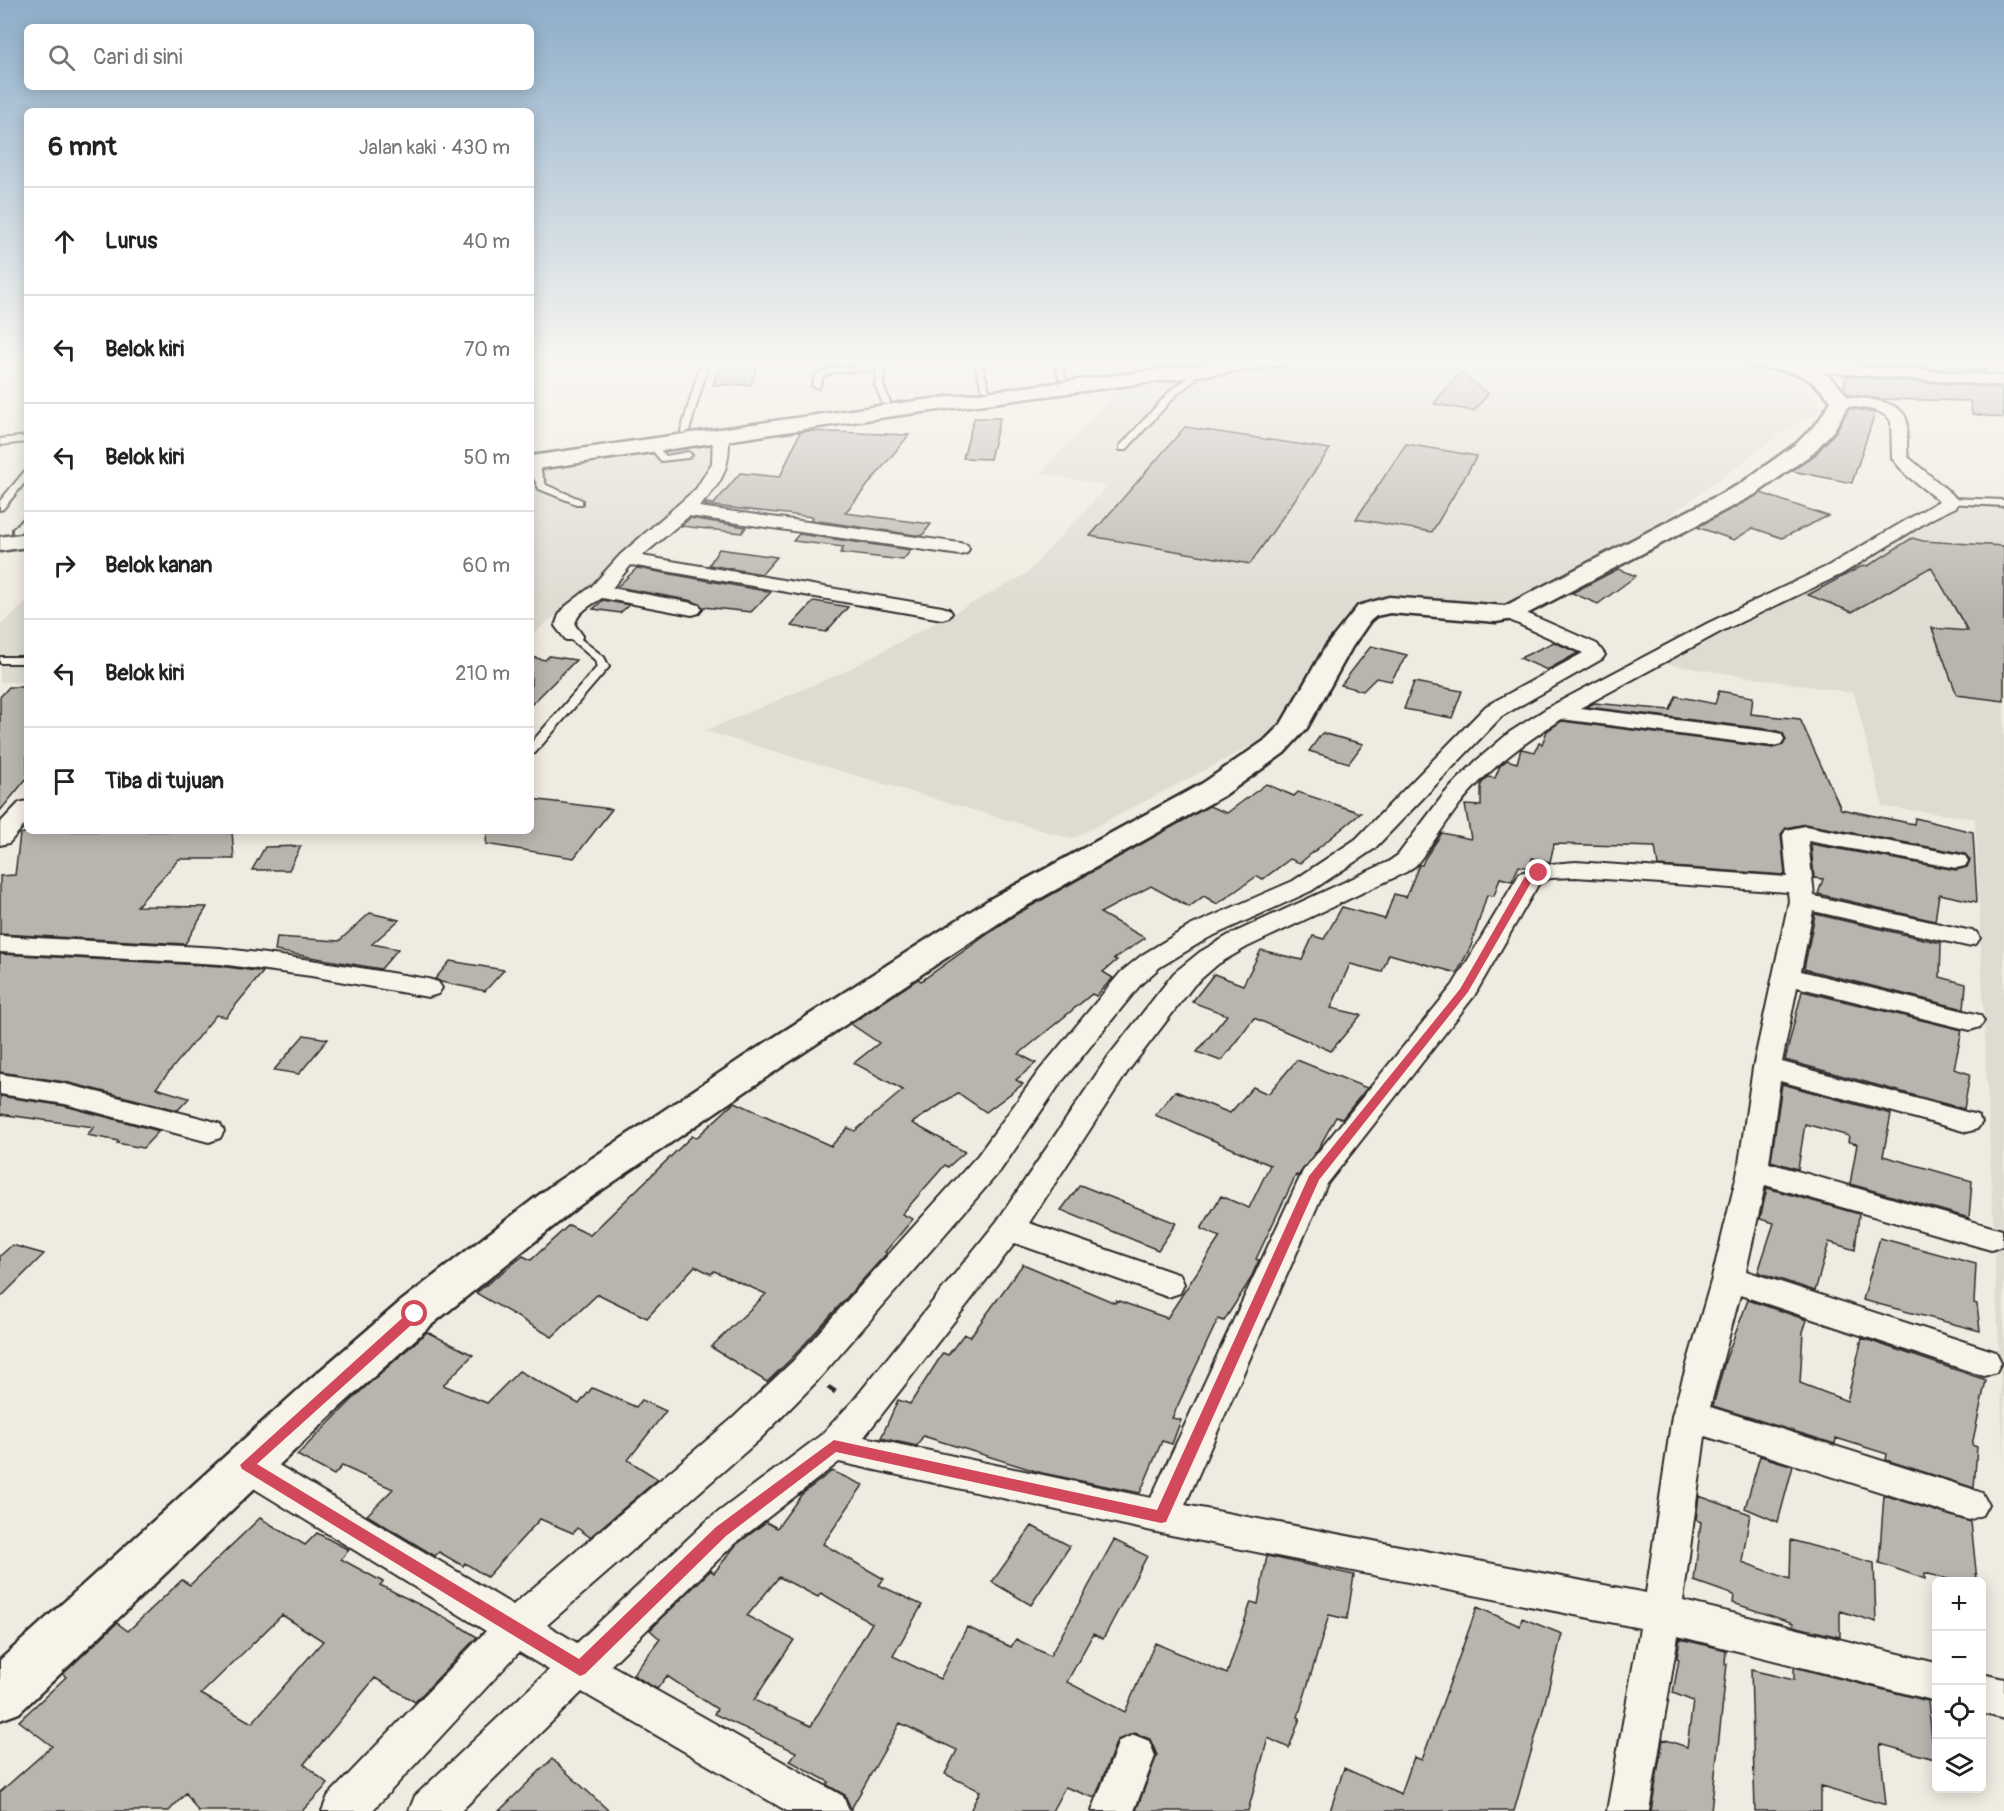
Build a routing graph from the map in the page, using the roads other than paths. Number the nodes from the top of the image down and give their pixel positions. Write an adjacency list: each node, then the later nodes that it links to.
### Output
1 (618, 444): 10 (main road)
2 (662, 444): 7 (main road)
3 (721, 444): 18 (street)
4 (1127, 444): 8 (lane)
5 (1808, 444): 24 (main road)
6 (1898, 444): 14 (street)
7 (652, 445): 9 (lane); 11 (main road)
8 (1123, 448)
9 (688, 454)
10 (534, 459)
11 (534, 459)
12 (534, 463): 15 (lane)
13 (24, 478): 17 (lane)
14 (1944, 496): 16 (lane); 28 (street)
15 (579, 502)
16 (2004, 503)
17 (0, 507)
18 (683, 510): 19 (street); 20 (street)
19 (960, 549)
20 (627, 559): 21 (street); 23 (street)
21 (598, 591): 22 (street); 25 (street)
22 (692, 609)
23 (942, 613)
24 (1510, 613): 52 (main road); 56 (street)
25 (573, 636): 30 (lane)
26 (0, 660): 27 (lane)
27 (24, 660)
28 (1557, 712): 29 (street); 45 (street)
29 (1773, 739)
30 (534, 747)
31 (24, 811): 32 (street)
32 (0, 838)
33 (1956, 861): 34 (street)
34 (1801, 893): 35 (street); 37 (street); 54 (street)
35 (1967, 938)
36 (0, 944): 38 (street)
37 (1786, 976): 39 (street); 40 (street)
38 (428, 988)
39 (1970, 1022)
40 (1767, 1068): 42 (street); 44 (street)
41 (0, 1084): 43 (street)
42 (1967, 1122)
43 (209, 1131)
44 (1753, 1170): 46 (street); 47 (street)
45 (1009, 1228): 48 (street); 51 (street)
46 (1991, 1238)
47 (1728, 1278): 49 (street); 50 (street)
48 (1168, 1284)
49 (1984, 1362)
50 (1690, 1416): 53 (street); 55 (street)
51 (834, 1446): 54 (street); 57 (street)
52 (247, 1465): 56 (street); 59 (main road)
53 (1969, 1504)
54 (1161, 1517): 55 (street)
55 (1662, 1614): 58 (street); 67 (street)
56 (519, 1631): 57 (street); 63 (street)
57 (573, 1664): 64 (street); 65 (street)
58 (1932, 1681)
59 (0, 1695)
60 (1986, 1695): 61 (street)
61 (2004, 1699)
62 (1134, 1756): 66 (street)
63 (343, 1811)
64 (430, 1811)
65 (828, 1811)
66 (1113, 1811)
67 (1628, 1811)

